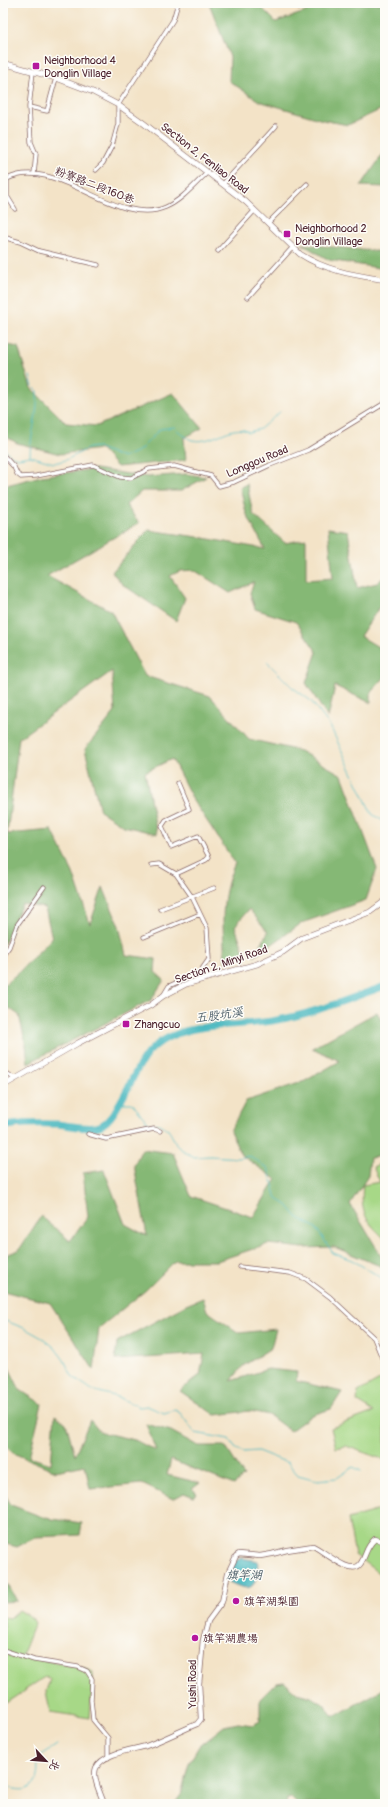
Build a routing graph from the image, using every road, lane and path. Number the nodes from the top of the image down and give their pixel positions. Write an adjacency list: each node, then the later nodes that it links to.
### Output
1 (178, 3): 7 (street)
2 (293, 3): 3 (street)
3 (298, 8)
4 (3, 63): 5 (main road, Section 2, Fenliao Road)
5 (33, 72): 6 (main road, Section 2, Fenliao Road); 8 (street)
6 (56, 78): 7 (main road, Section 2, Fenliao Road); 8 (street)
7 (118, 105): 10 (street); 11 (main road, Section 2, Fenliao Road)
8 (29, 107): 12 (street)
9 (276, 126): 13 (street)
10 (96, 170)
11 (208, 172): 12 (street, 粉寮路二段160巷); 13 (main road, Section 2, Fenliao Road)
12 (34, 174): 15 (street, 粉寮路二段160巷)
13 (223, 184): 16 (main road, Section 2, Fenliao Road)
14 (307, 184): 17 (street)
15 (14, 209)
16 (255, 210): 17 (main road, Section 2, Fenliao Road); 20 (street)
17 (268, 223): 19 (main road, Section 2, Fenliao Road)
18 (3, 237): 21 (street)
19 (293, 247): 22 (main road, Section 2, Fenliao Road); 23 (street)
20 (218, 251)
21 (98, 265)
22 (385, 280)
23 (248, 297)
24 (385, 404): 25 (street, Longgou Road)
25 (3, 455)
26 (178, 783): 28 (street)
27 (151, 865): 28 (street)
28 (176, 874): 31 (street)
29 (44, 887): 36 (street)
30 (214, 888): 31 (street)
31 (192, 897): 33 (street); 34 (street)
32 (385, 901): 37 (main road, Section 2, Minyi Road)
33 (160, 909)
34 (200, 914): 35 (street); 37 (street)
35 (144, 937)
36 (3, 955)
37 (163, 996): 39 (main road, Section 2, Minyi Road)
38 (8, 1074): 39 (street)
39 (15, 1079): 40 (main road, Section 2, Minyi Road)
40 (3, 1086)
41 (160, 1131): 42 (street)
42 (88, 1134)
43 (240, 1267): 44 (street)
44 (385, 1365)
45 (385, 1542): 47 (street, Yushi Road)
46 (3, 1650): 47 (street)
47 (108, 1758): 48 (street)
48 (104, 1804)

